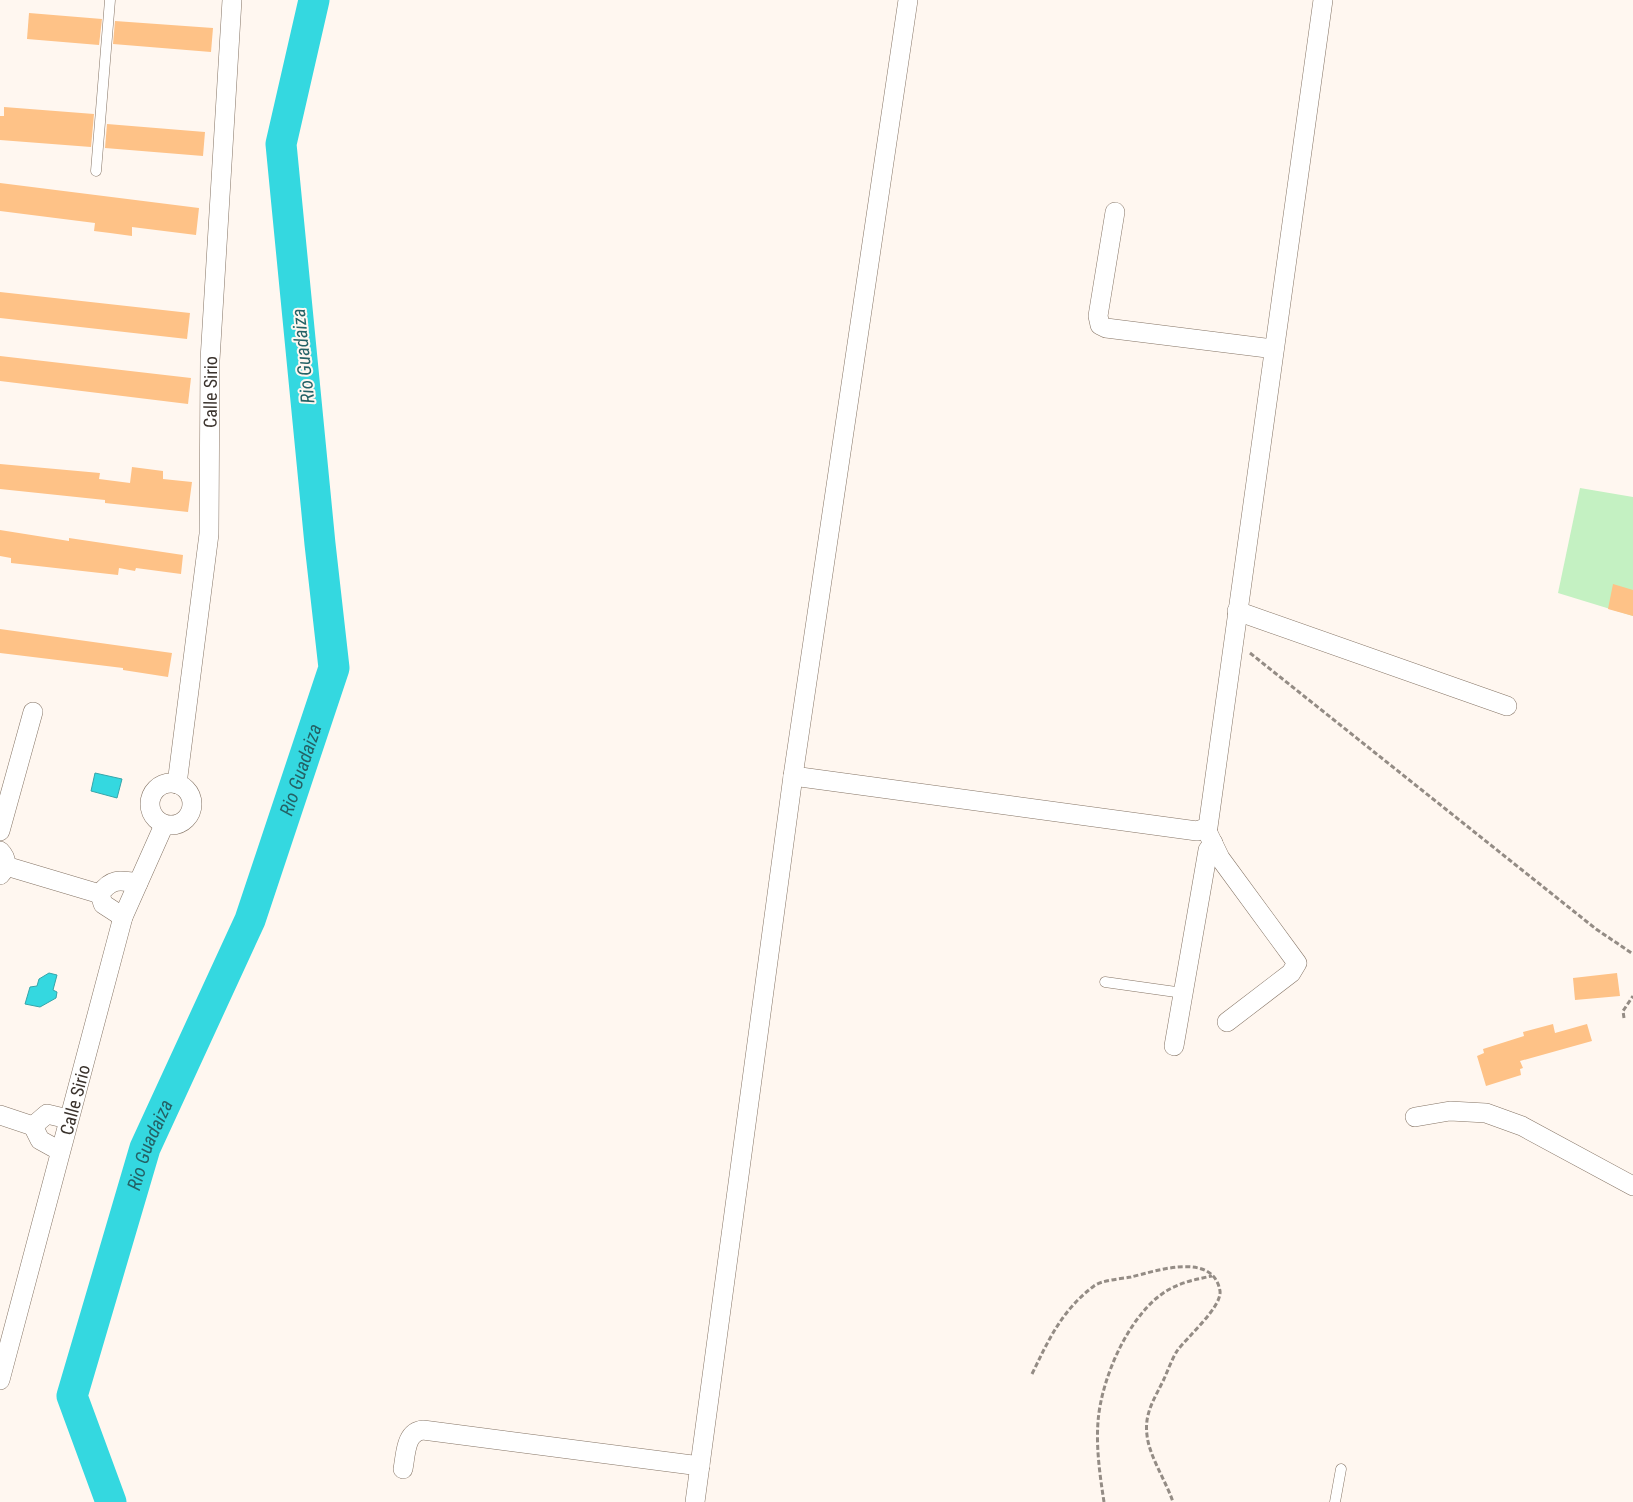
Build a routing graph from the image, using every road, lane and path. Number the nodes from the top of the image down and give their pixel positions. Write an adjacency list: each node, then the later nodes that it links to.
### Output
1 (110, 0): 5 (lane)
2 (232, 0): 13 (street, Calle Sirio)
3 (908, 0): 12 (street)
4 (1323, 0): 7 (street)
5 (96, 170)
6 (1115, 212): 7 (street)
7 (1274, 349): 8 (street)
8 (1237, 611): 9 (street); 10 (street)
9 (1233, 643): 16 (street); 21 (path)
10 (1507, 706)
11 (33, 712): 15 (street)
12 (793, 776): 16 (street); 37 (street)
13 (177, 784): 14 (street); 14 (street)
14 (164, 825): 18 (street, Calle Sirio)
15 (0, 831)
16 (1209, 836): 23 (street); 26 (street)
17 (2, 864): 19 (street)
18 (138, 883): 19 (street); 20 (street, Calle Sirio)
19 (100, 894): 20 (street)
20 (123, 917): 30 (street, Calle Sirio)
21 (1633, 954)
22 (1105, 982): 23 (lane)
23 (1183, 993): 27 (street)
24 (1633, 996): 25 (path)
25 (1624, 1018)
26 (1226, 1022)
27 (1174, 1046)
28 (0, 1115): 31 (street)
29 (1415, 1117): 33 (street)
30 (68, 1119): 31 (street); 32 (street, Calle Sirio)
31 (34, 1126): 32 (street)
32 (60, 1151): 36 (street, Calle Sirio)
33 (1633, 1186)
34 (1213, 1276): 35 (path); 41 (path); 42 (path)
35 (1032, 1374)
36 (0, 1380)
37 (700, 1466): 38 (street); 40 (street)
38 (403, 1469)
39 (1341, 1470): 43 (lane)
40 (695, 1502)
41 (1104, 1502)
42 (1173, 1502)
43 (1335, 1502)

